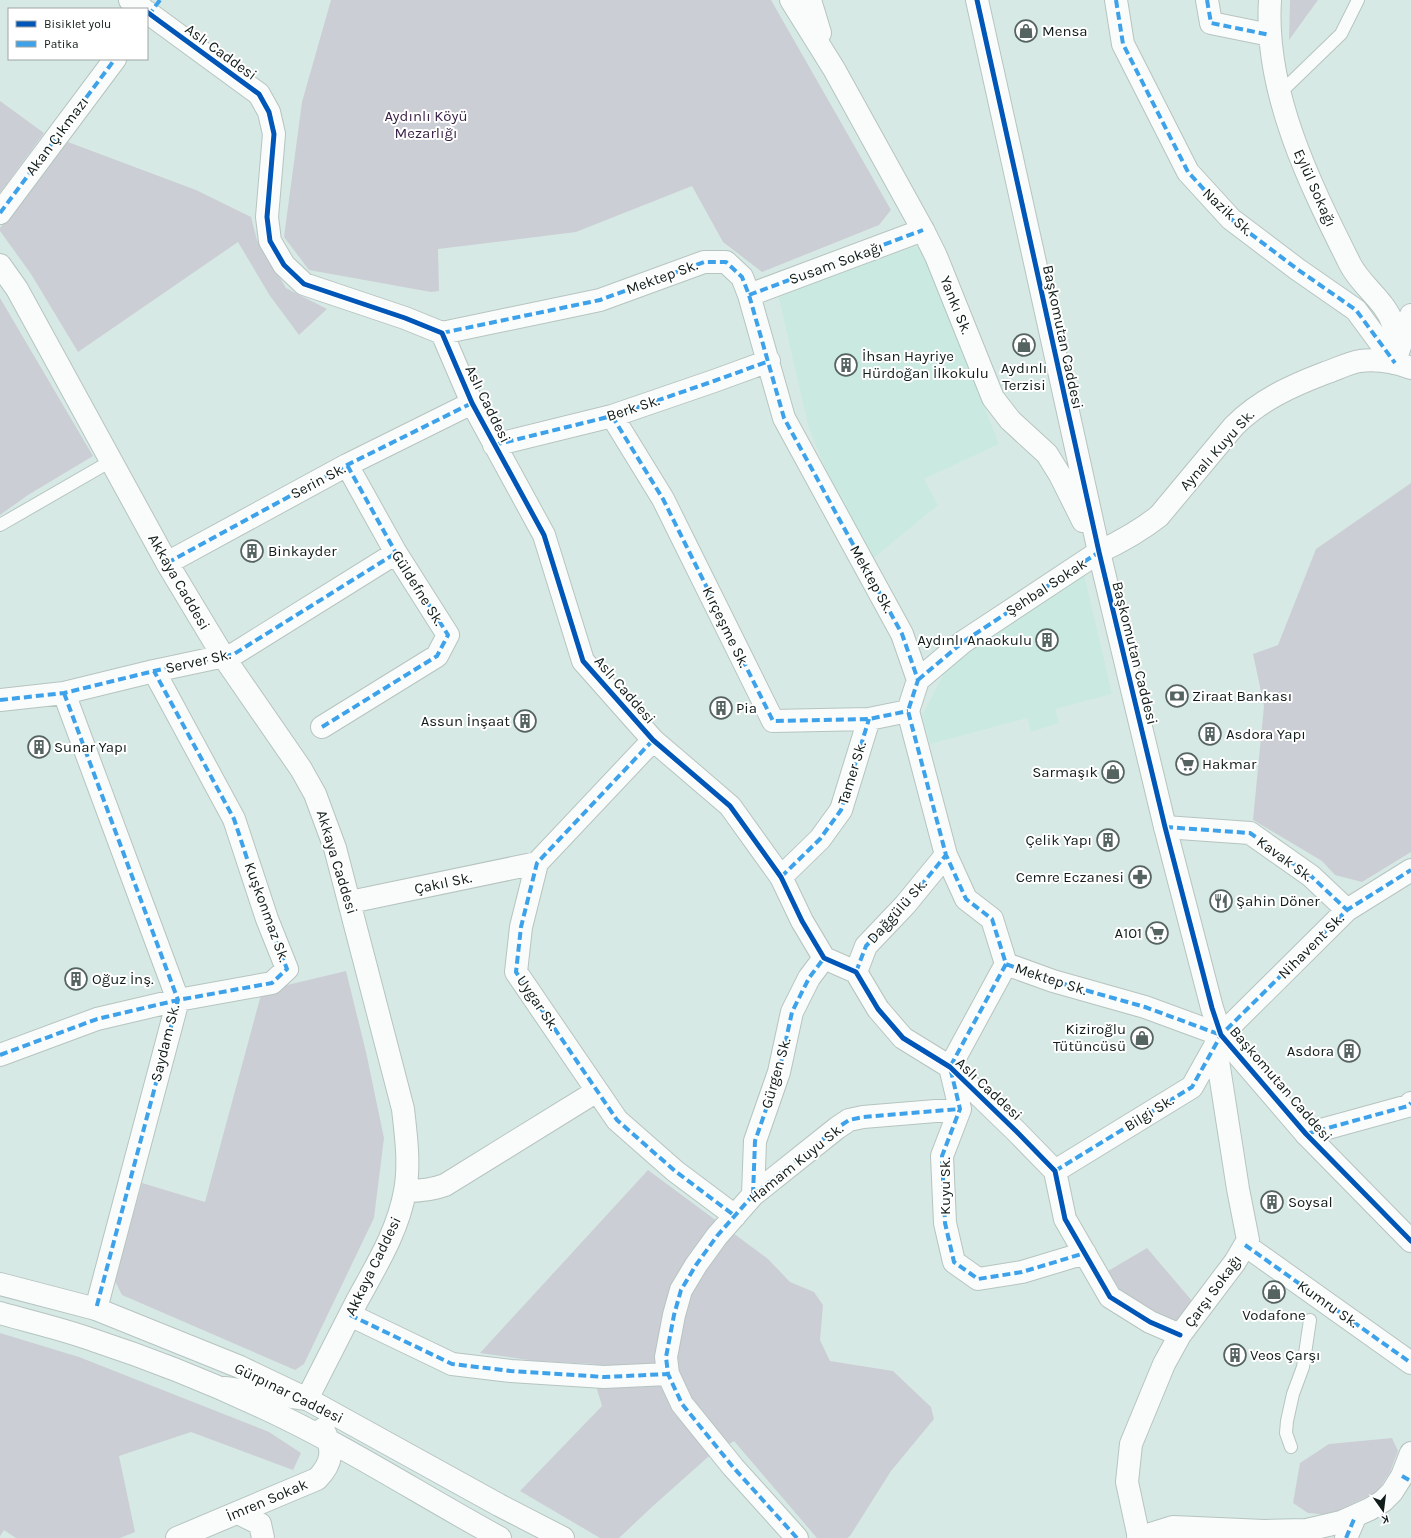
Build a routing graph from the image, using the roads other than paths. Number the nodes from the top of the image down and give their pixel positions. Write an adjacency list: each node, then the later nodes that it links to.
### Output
1 (130, 0): 9 (street, Aslı Caddesi)
2 (791, 0): 13 (street, Yankı Sk.)
3 (810, 0): 13 (street, Yankı Sk.)
4 (977, 0): 29 (street, Başkomutan Caddesi)
5 (1116, 0): 22 (street, Nazik Sk.)
6 (1207, 0): 11 (street)
7 (1270, 0): 11 (street, Eylül Sokağı)
8 (1358, 0): 14 (lane)
9 (145, 8)
10 (149, 10): 20 (street, Aslı Caddesi)
11 (1270, 35): 14 (street, Eylül Sokağı)
12 (114, 60): 15 (street, Akan Çıkmazı)
13 (834, 69): 16 (street, Yankı Sk.)
14 (1280, 94): 22 (street, Eylül Sokağı)
15 (0, 213)
16 (923, 230): 18 (street, Susam Sokağı); 29 (street, Yankı Sk.)
17 (0, 264): 26 (street, Akkaya Caddesi)
18 (749, 295): 20 (street, Mektep Sk.); 21 (street, Mektep Sk.)
19 (1411, 316): 22 (street)
20 (442, 333): 23 (street, Aslı Caddesi)
21 (769, 361): 24 (street, Berk Sk.); 34 (street, Mektep Sk.)
22 (1403, 366): 29 (street, Aynalı Kuyu Sk.)
23 (472, 403): 25 (street, Aslı Caddesi); 27 (street, Serin Sk.)
24 (612, 416): 25 (street, Berk Sk.); 38 (street, Kırçeşme Sk.)
25 (494, 445): 40 (street, Aslı Caddesi)
26 (111, 461): 28 (lane); 31 (street, Akkaya Caddesi)
27 (347, 465): 30 (street, Güldefne Sk.); 31 (street, Serin Sk.)
28 (0, 525)
29 (1098, 552): 34 (street, Şehbal Sokak); 41 (street, Başkomutan Caddesi)
30 (396, 553): 32 (street, Server Sk.); 39 (street, Güldefne Sk.)
31 (167, 563): 32 (street, Akkaya Caddesi)
32 (222, 656): 33 (street, Server Sk.); 46 (street, Akkaya Caddesi)
33 (154, 671): 35 (street, Server Sk.); 51 (street, Kuşkonmaz Sk.)
34 (918, 680): 37 (street)
35 (64, 693): 36 (street, Server Sk.); 51 (street, Saydam Sk.)
36 (0, 700)
37 (908, 711): 38 (street, Kırçeşme Sk.); 42 (street, Mektep Sk.)
38 (868, 719): 45 (street, Tamer Sk.)
39 (322, 727)
40 (653, 740): 43 (street, Uygar Sk.); 45 (street, Aslı Caddesi)
41 (1166, 827): 47 (street, Kavak Sk.); 52 (street, Başkomutan Caddesi)
42 (946, 855): 49 (street, Mektep Sk.); 50 (street, Dağgülü Sk.)
43 (537, 863): 46 (street, Çakıl Sk.); 55 (street, Uygar Sk.)
44 (1411, 870): 47 (street, Nihavent Sk.)
45 (781, 877): 48 (street, Aslı Caddesi)
46 (350, 902): 60 (street, Akkaya Caddesi)
47 (1347, 910): 52 (street, Nihavent Sk.)
48 (824, 958): 50 (street); 61 (street, Gürgen Sk.)
49 (1006, 964): 52 (street, Mektep Sk.); 54 (street)
50 (856, 972): 54 (street, Aslı Caddesi)
51 (178, 1000): 53 (street, Kuşkonmaz Sk.); 67 (street, Saydam Sk.)
52 (1221, 1034): 58 (street, Başkomutan Caddesi); 59 (street, Bilgi Sk.); 64 (street, Çarşı Sokağı)
53 (0, 1055)
54 (950, 1067): 57 (street); 59 (street, Aslı Caddesi)
55 (598, 1091): 60 (street); 62 (street, Uygar Sk.)
56 (1411, 1103): 58 (street)
57 (960, 1109): 61 (street, Hamam Kuyu Sk.); 65 (street, Kuyu Sk.)
58 (1306, 1134): 63 (street, Başkomutan Caddesi)
59 (1055, 1171): 65 (street)
60 (405, 1191): 69 (street, Akkaya Caddesi)
61 (753, 1195): 62 (street, Hamam Kuyu Sk.)
62 (735, 1216): 73 (street, Hamam Kuyu Sk.)
63 (1411, 1241)
64 (1245, 1245): 71 (street, Çarşı Sokağı); 72 (street, Kumru Sk.)
65 (1084, 1253): 71 (street)
66 (0, 1284): 67 (street, Gürpınar Caddesi)
67 (96, 1309): 75 (street, Gürpınar Caddesi)
68 (0, 1313): 74 (street, Gürpınar Caddesi)
69 (350, 1315): 73 (street); 75 (street, Akkaya Caddesi)
70 (1310, 1320): 77 (lane)
71 (1180, 1336): 89 (street, Çarşı Sokağı)
72 (1411, 1363)
73 (668, 1374): 88 (street, Hamam Kuyu Sk.)
74 (218, 1387): 75 (street); 76 (street, Gürpınar Caddesi)
75 (307, 1399): 76 (street); 87 (street, Gürpınar Caddesi)
76 (329, 1440): 79 (street, Gürpınar Caddesi); 80 (street, İmren Sokak)
77 (1291, 1447)
78 (1411, 1453): 81 (street)
79 (375, 1466): 80 (street); 84 (street, Gürpınar Caddesi)
80 (317, 1479): 82 (street, İmren Sokak)
81 (1406, 1479): 83 (street)
82 (238, 1513): 85 (street, İmren Sokak); 86 (street)
83 (1355, 1517): 89 (street); 90 (street)
84 (490, 1535)
85 (177, 1538)
86 (263, 1538)
87 (563, 1538)
88 (797, 1538)
89 (1138, 1538)
90 (1346, 1538)

